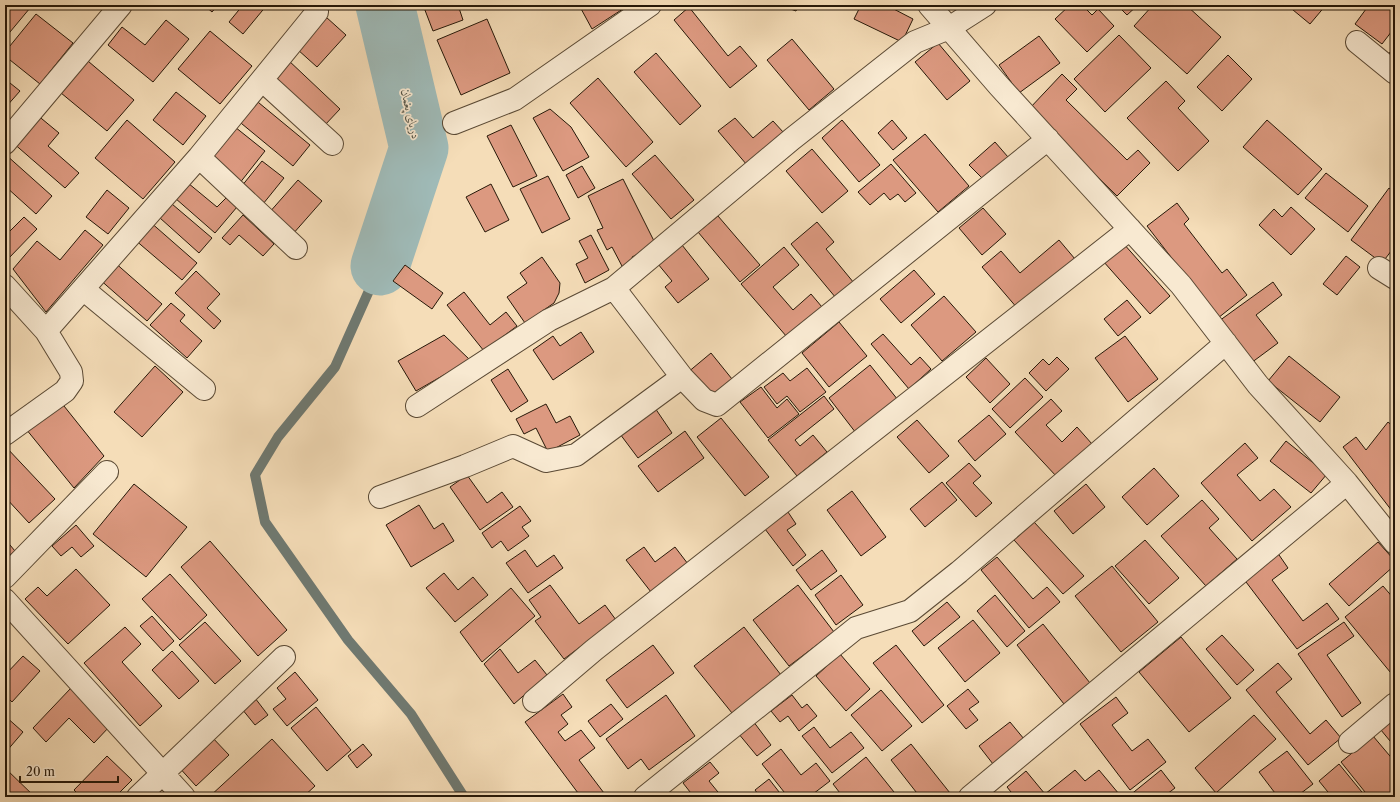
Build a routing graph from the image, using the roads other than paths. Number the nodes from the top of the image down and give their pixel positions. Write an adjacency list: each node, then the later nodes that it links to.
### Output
1 (121, 5): 12 (street)
2 (650, 5): 10 (street)
3 (929, 5): 6 (street)
4 (986, 5): 6 (street)
5 (317, 12): 9 (street)
6 (950, 28): 11 (street); 18 (street)
7 (1357, 42): 8 (street)
8 (1395, 73)
9 (262, 80): 13 (street); 14 (street)
10 (454, 123)
11 (1048, 140): 15 (street); 22 (street)
12 (5, 142)
13 (332, 144)
14 (199, 157): 16 (street); 19 (street)
15 (1130, 229): 21 (street); 33 (street)
16 (296, 248)
17 (5, 286): 20 (street)
18 (614, 288): 22 (street); 24 (street)
19 (83, 290): 20 (street); 23 (street)
20 (46, 332): 25 (street)
21 (1226, 343): 27 (street); 40 (street)
22 (682, 377): 28 (street)
23 (204, 389)
24 (417, 406)
25 (5, 434)
26 (107, 472): 30 (street)
27 (1347, 483): 29 (street); 37 (street)
28 (380, 497)
29 (1395, 543)
30 (5, 578)
31 (5, 600): 36 (street)
32 (284, 657): 36 (street)
33 (534, 701)
34 (1395, 704): 35 (street)
35 (1350, 742)
36 (163, 773): 38 (street); 39 (street)
37 (992, 790): 41 (street)
38 (138, 797)
39 (184, 797)
40 (645, 797)
41 (970, 797)

